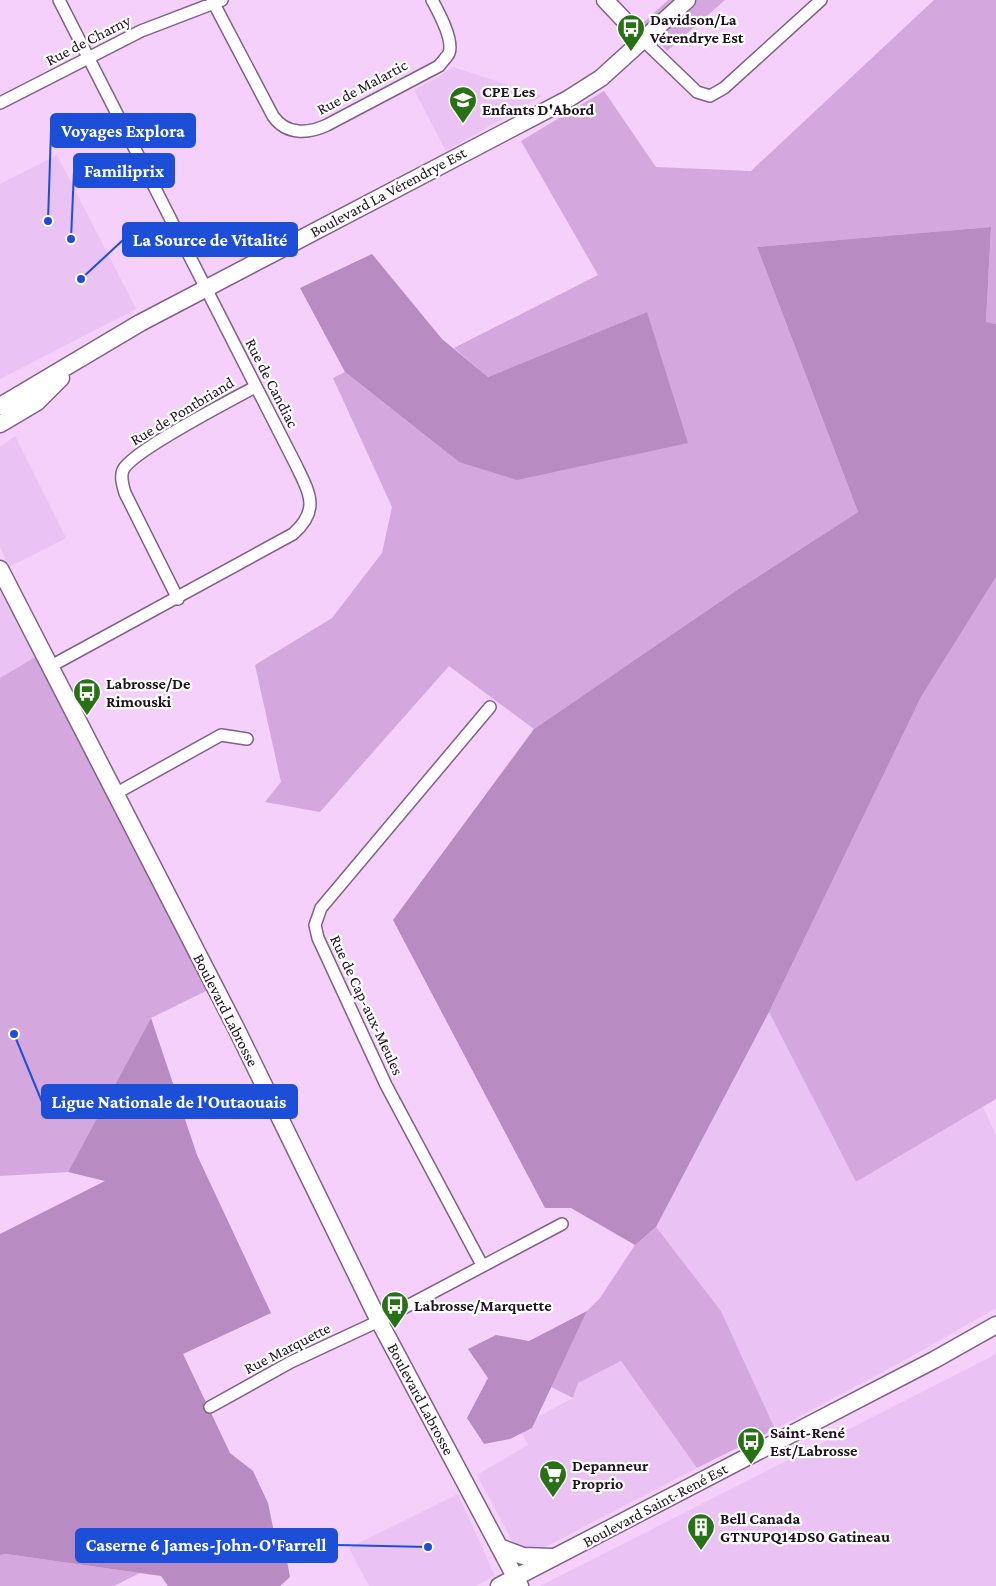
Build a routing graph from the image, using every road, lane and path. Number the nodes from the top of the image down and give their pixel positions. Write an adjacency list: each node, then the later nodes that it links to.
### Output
1 (59, 0): 8 (street, Rue de Candiac)
2 (432, 0): 6 (street, Rue de Malartic)
3 (605, 0): 7 (street)
4 (687, 0): 7 (street, Boulevard La Vérendrye Est)
5 (821, 0): 7 (street)
6 (216, 1): 8 (street, Rue de Charny)
7 (643, 40): 10 (street, Boulevard La Vérendrye Est)
8 (89, 58): 9 (street, Rue de Charny); 10 (street, Rue de Candiac)
9 (0, 103)
10 (207, 288): 11 (street, Rue de Candiac); 12 (street, Boulevard La Vérendrye Est)
11 (254, 387): 16 (street, Rue de Pontbriand); 16 (street, Rue de Candiac)
12 (9, 404): 13 (street, Boulevard La Vérendrye Est); 14 (street)
13 (0, 424)
14 (0, 432)
15 (0, 568): 17 (street, Boulevard Labrosse)
16 (178, 599): 17 (street, Rue de Candiac)
17 (51, 666): 20 (street, Boulevard Labrosse)
18 (490, 707): 22 (street, Rue de Cap-aux-Meules)
19 (247, 739): 20 (street)
20 (116, 794): 23 (street, Boulevard Labrosse)
21 (562, 1224): 22 (street, Rue Marquette)
22 (482, 1265): 23 (street, Rue Marquette)
23 (379, 1320): 25 (street, Rue Marquette); 26 (street, Boulevard Labrosse)
24 (996, 1325): 27 (street, Boulevard Saint-René Est)
25 (210, 1407)
26 (499, 1547): 27 (street); 28 (street, Boulevard Labrosse)
27 (557, 1557): 28 (street, Boulevard Saint-René Est)
28 (518, 1582): 29 (street, Boulevard Saint-René Est)
29 (499, 1586)

